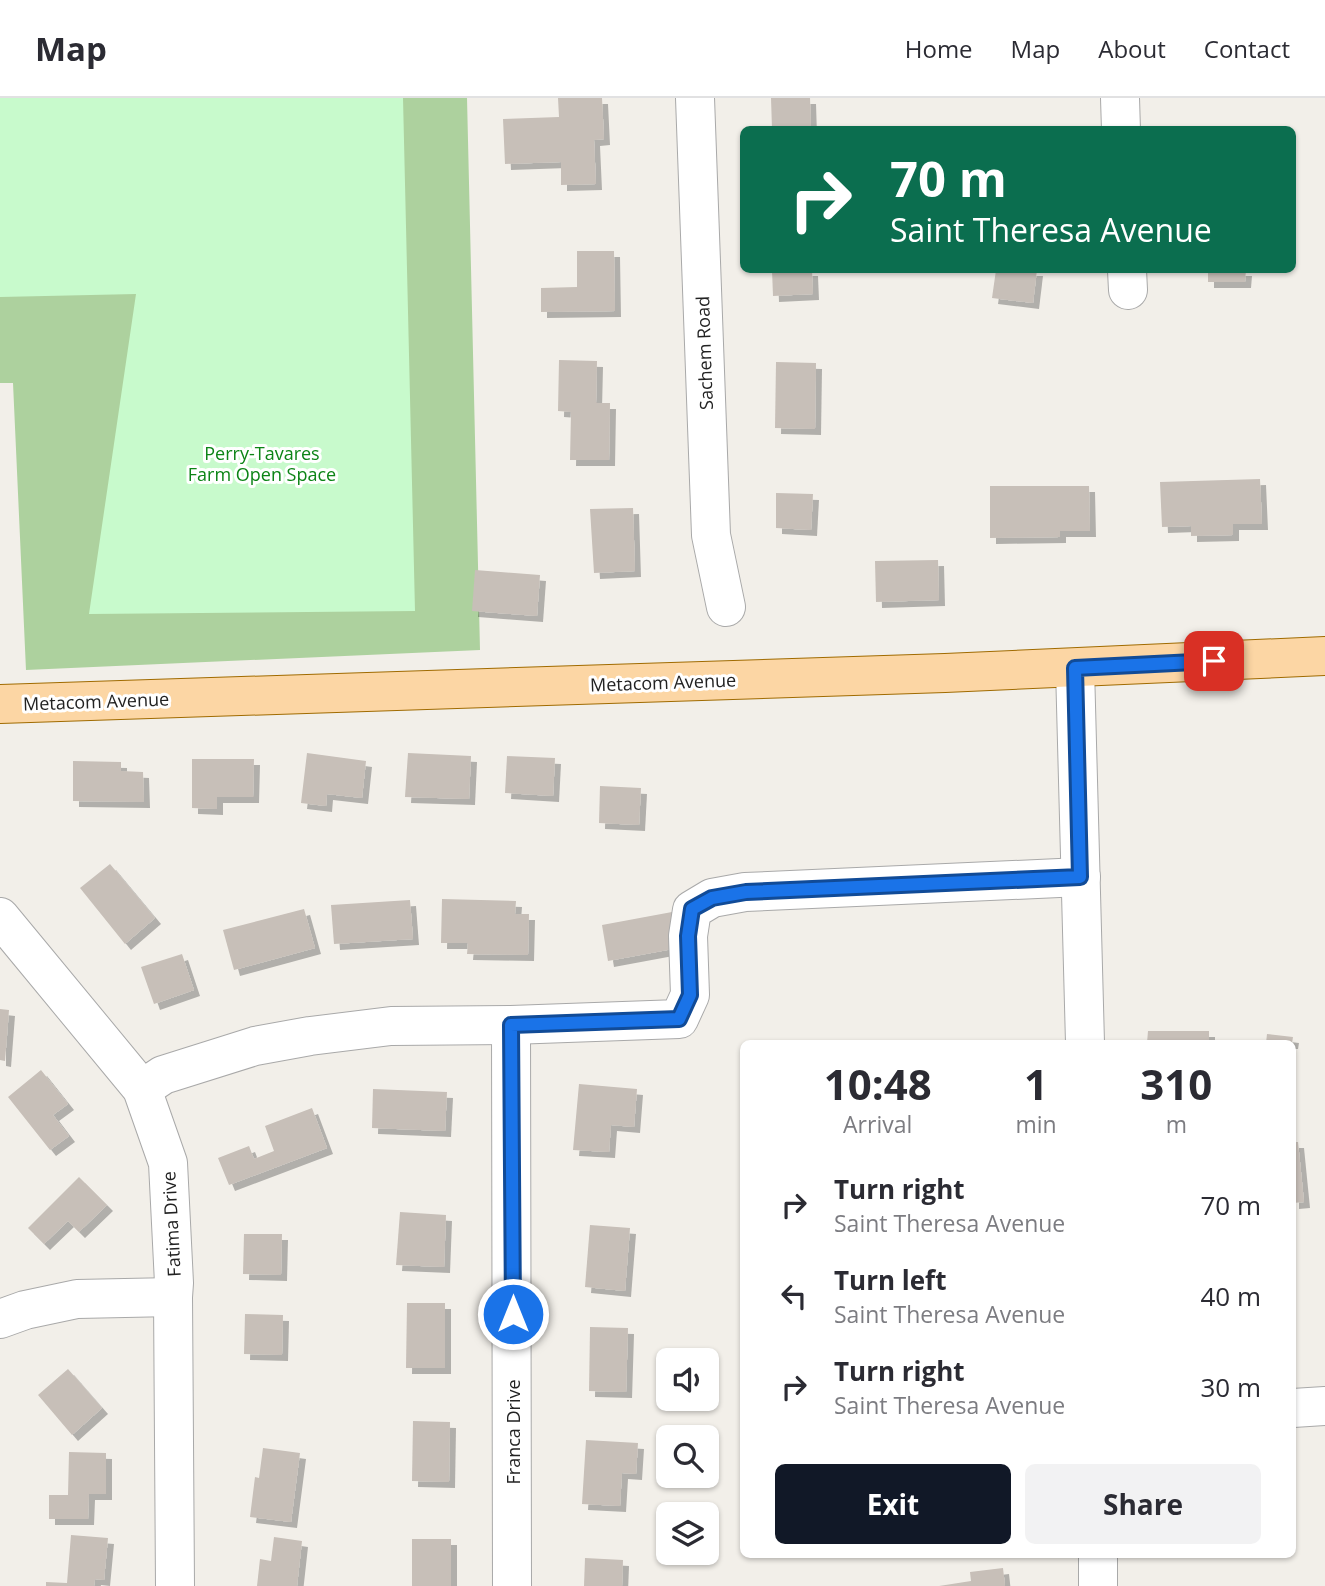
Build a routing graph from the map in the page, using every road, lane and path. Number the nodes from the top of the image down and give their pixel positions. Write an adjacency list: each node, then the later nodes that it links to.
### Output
1 (695, 98): 4 (street, Sachem Road)
2 (1120, 98): 3 (street)
3 (1121, 126)
4 (726, 607)
5 (1325, 656): 6 (main road, Metacom Avenue)
6 (1075, 668): 7 (main road, Metacom Avenue); 8 (street)
7 (0, 704)
8 (1080, 877): 10 (street); 11 (street)
9 (0, 918): 12 (street, Fatima Drive)
10 (511, 1025): 12 (street); 19 (street, Franca Drive)
11 (1085, 1040)
12 (142, 1089): 13 (street, Fatima Drive)
13 (173, 1297): 14 (street); 18 (street, Fatima Drive)
14 (0, 1319)
15 (1325, 1406): 16 (street)
16 (1296, 1408)
17 (1098, 1558): 20 (street)
18 (176, 1586)
19 (512, 1586)
20 (1098, 1586)

